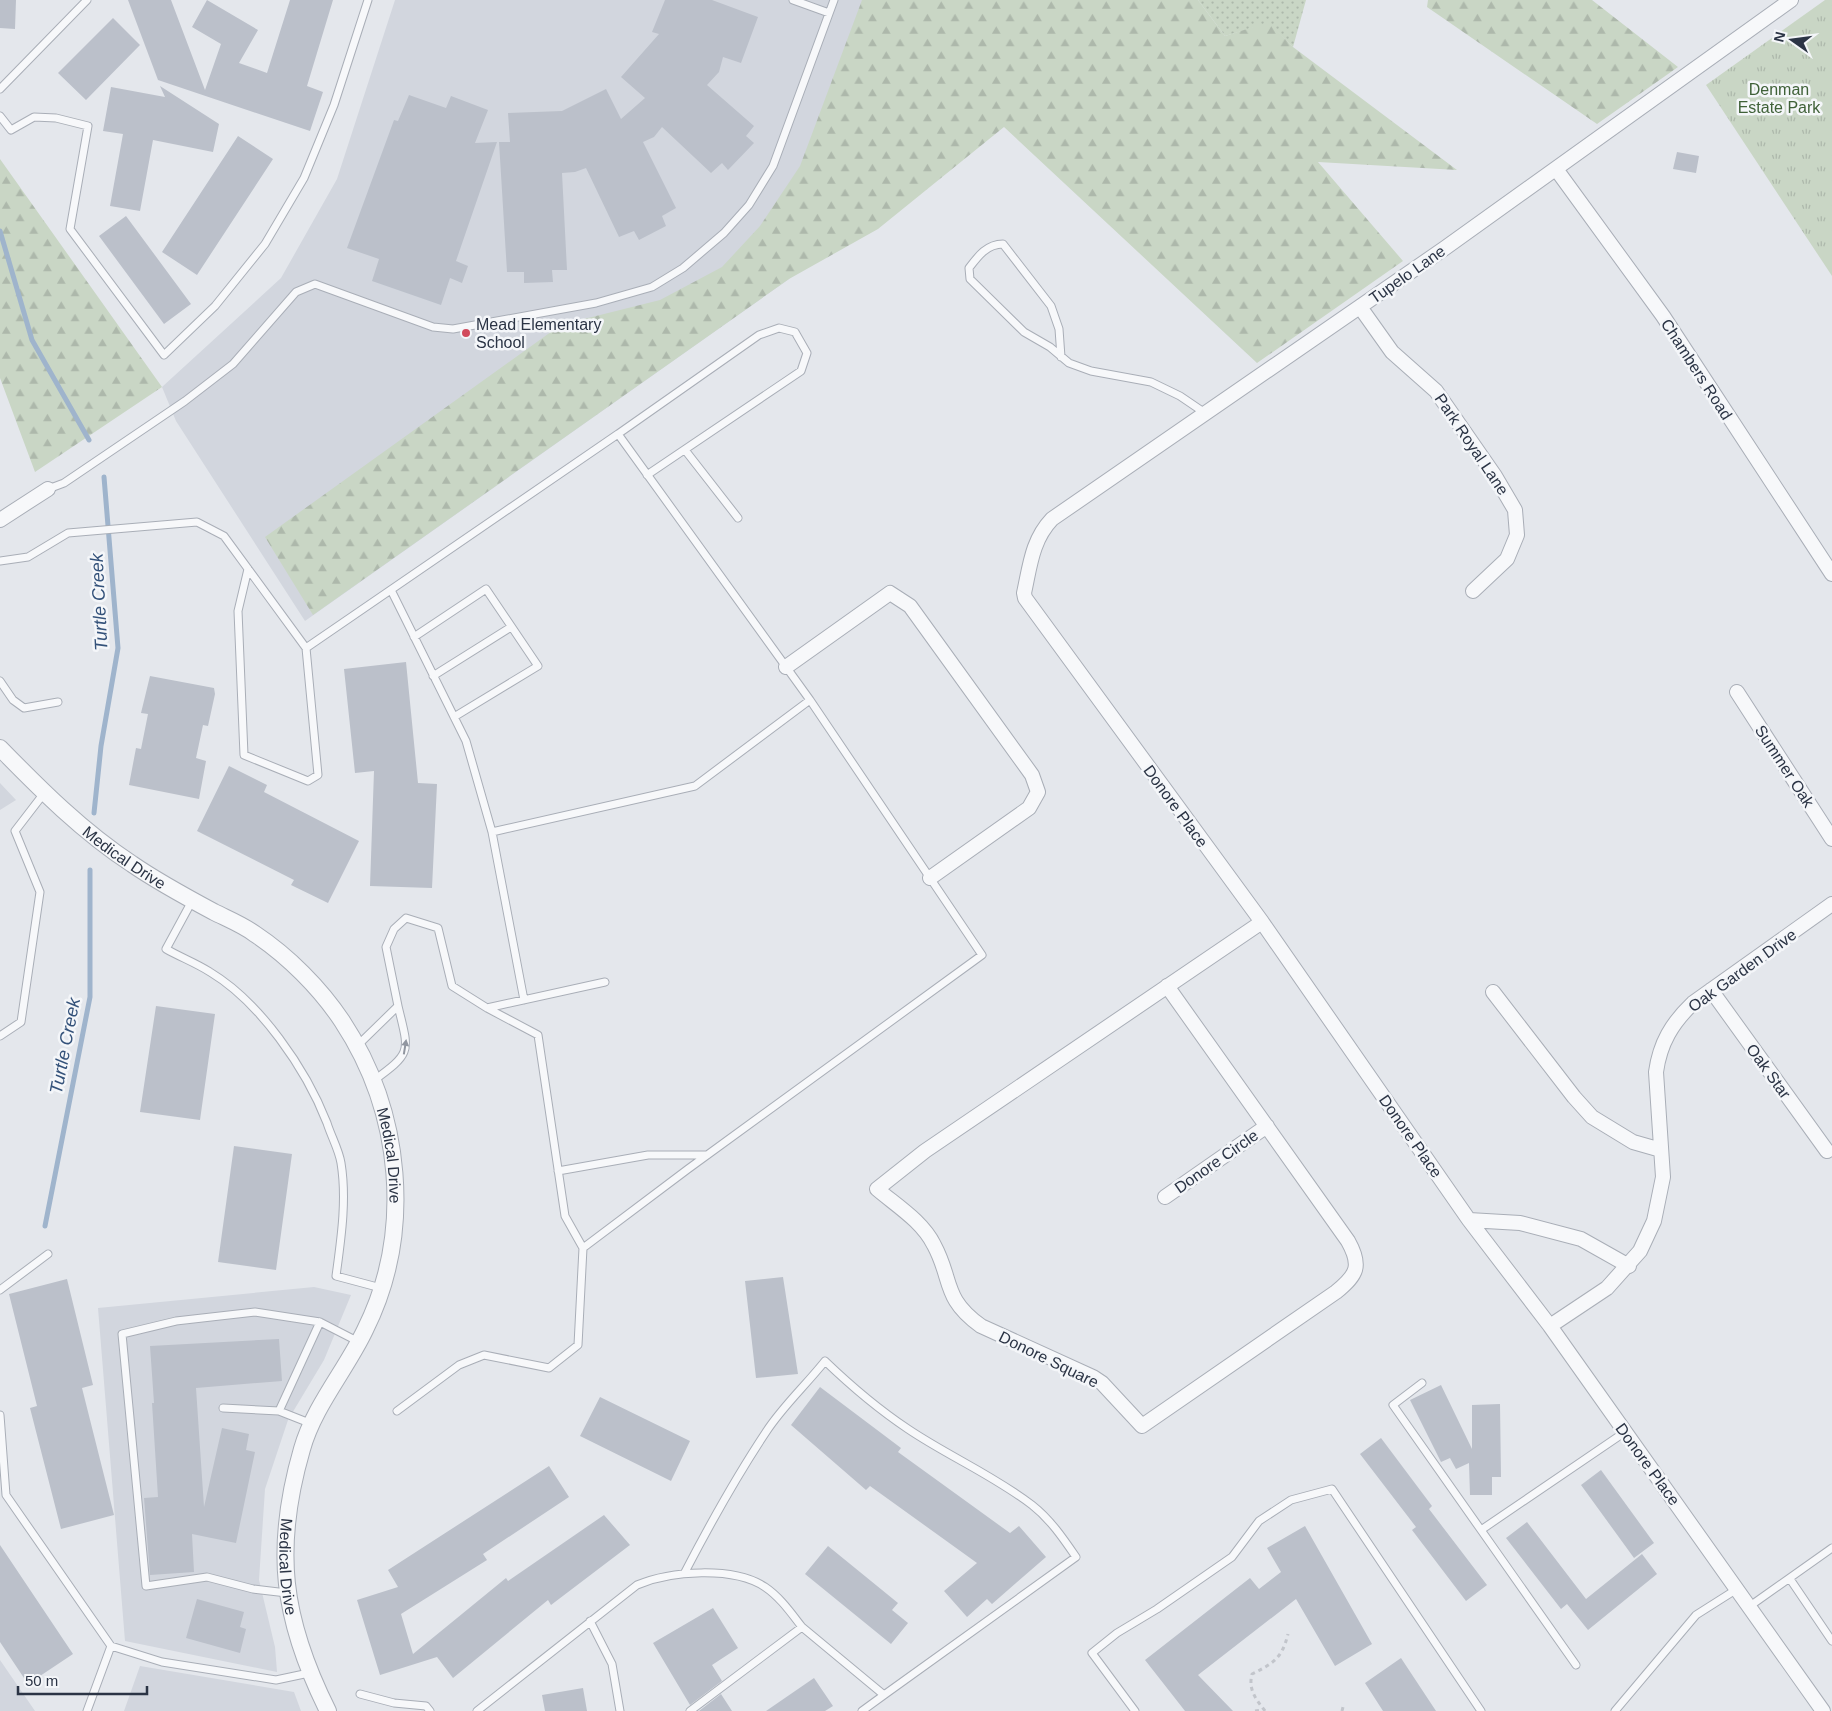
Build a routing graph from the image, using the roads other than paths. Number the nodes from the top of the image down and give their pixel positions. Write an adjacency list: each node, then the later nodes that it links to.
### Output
1 (86, 0): 7 (lane)
2 (368, 0): 8 (lane)
3 (793, 0): 6 (lane)
4 (834, 0): 6 (lane)
5 (1791, 0): 9 (street, Tupelo Lane)
6 (829, 12): 16 (lane)
7 (0, 89)
8 (0, 116)
9 (1556, 169): 10 (street, Tupelo Lane); 22 (street, Chambers Road)
10 (1360, 307): 12 (street, Tupelo Lane); 24 (street, Park Royal Lane)
11 (1061, 357): 11 (lane); 12 (lane)
12 (1206, 414): 19 (street, Tupelo Lane)
13 (618, 434): 14 (lane); 15 (lane); 23 (lane)
14 (685, 450): 15 (lane); 17 (lane)
15 (647, 475): 28 (lane)
16 (48, 489): 18 (street)
17 (738, 518)
18 (0, 520)
19 (1032, 554): 42 (street, Donore Place)
20 (0, 561): 21 (lane)
21 (248, 569): 27 (lane); 27 (lane)
22 (1832, 574)
23 (390, 590): 26 (lane); 27 (lane)
24 (1473, 591)
25 (511, 627): 26 (lane); 29 (lane); 34 (lane)
26 (414, 637): 29 (lane)
27 (306, 648)
28 (786, 667): 32 (lane); 39 (street)
29 (433, 676): 34 (lane)
30 (0, 681): 33 (lane)
31 (1737, 692): 38 (street, Summer Oak)
32 (810, 700): 37 (lane); 39 (lane)
33 (58, 702)
34 (454, 717): 37 (lane)
35 (0, 748): 36 (street, Medical Drive)
36 (45, 792): 40 (street, Medical Drive); 50 (lane)
37 (492, 832): 47 (lane)
38 (1832, 839)
39 (930, 878): 56 (lane)
40 (193, 900): 51 (street, Medical Drive); 63 (lane)
41 (1832, 904): 45 (street, Oak Garden Drive)
42 (1262, 922): 44 (street, Donore Square); 59 (street, Donore Place)
43 (605, 982): 47 (lane)
44 (1167, 986): 53 (street, Donore Square); 53 (street, Donore Square)
45 (1711, 990): 54 (street, Oak Garden Drive); 55 (street, Oak Star)
46 (1493, 992): 54 (street)
47 (524, 1000): 49 (lane)
48 (398, 1006): 49 (lane); 51 (lane); 52 (lane, one-way to 48)
49 (487, 1008): 57 (lane)
50 (0, 1036)
51 (357, 1046): 52 (street, Medical Drive)
52 (372, 1081): 63 (street, Medical Drive)
53 (1267, 1126): 58 (street, Donore Circle)
54 (1660, 1150): 62 (street, Oak Garden Drive)
55 (1827, 1151)
56 (708, 1155): 57 (lane); 60 (lane)
57 (558, 1171): 60 (lane)
58 (1164, 1197)
59 (1469, 1220): 62 (street); 66 (street, Donore Place)
60 (583, 1248): 71 (lane)
61 (48, 1254): 64 (lane)
62 (1629, 1266): 66 (street, Oak Garden Drive)
63 (382, 1288): 67 (street, Medical Drive)
64 (0, 1290)
65 (320, 1322): 67 (lane); 70 (lane); 80 (lane)
66 (1550, 1326): 74 (street, Donore Place)
67 (360, 1342): 73 (street, Medical Drive)
68 (1422, 1382): 75 (lane)
69 (223, 1408): 70 (lane)
70 (279, 1411): 73 (lane)
71 (397, 1411)
72 (0, 1415): 85 (lane)
73 (312, 1424): 80 (street, Medical Drive)
74 (1625, 1432): 75 (lane); 79 (street, Donore Place)
75 (1481, 1530): 86 (lane)
76 (1832, 1548): 78 (lane)
77 (685, 1572): 82 (lane); 83 (lane); 89 (lane)
78 (1790, 1579): 81 (lane); 84 (lane)
79 (1737, 1588): 81 (street, Donore Place); 99 (lane)
80 (288, 1593): 87 (street, Medical Drive)
81 (1750, 1606): 100 (street, Donore Place)
82 (590, 1621): 93 (lane); 94 (lane)
83 (802, 1627): 89 (lane); 95 (lane)
84 (1832, 1641)
85 (111, 1646): 87 (lane); 90 (lane)
86 (1576, 1665)
87 (309, 1673): 91 (street, Medical Drive)
88 (360, 1694): 92 (lane)
89 (884, 1695): 96 (lane)
90 (87, 1711)
91 (328, 1711)
92 (430, 1711)
93 (477, 1711)
94 (620, 1711)
95 (690, 1711)
96 (862, 1711)
97 (1135, 1711): 98 (lane)
98 (1481, 1711)
99 (1615, 1711)
100 (1823, 1711)

